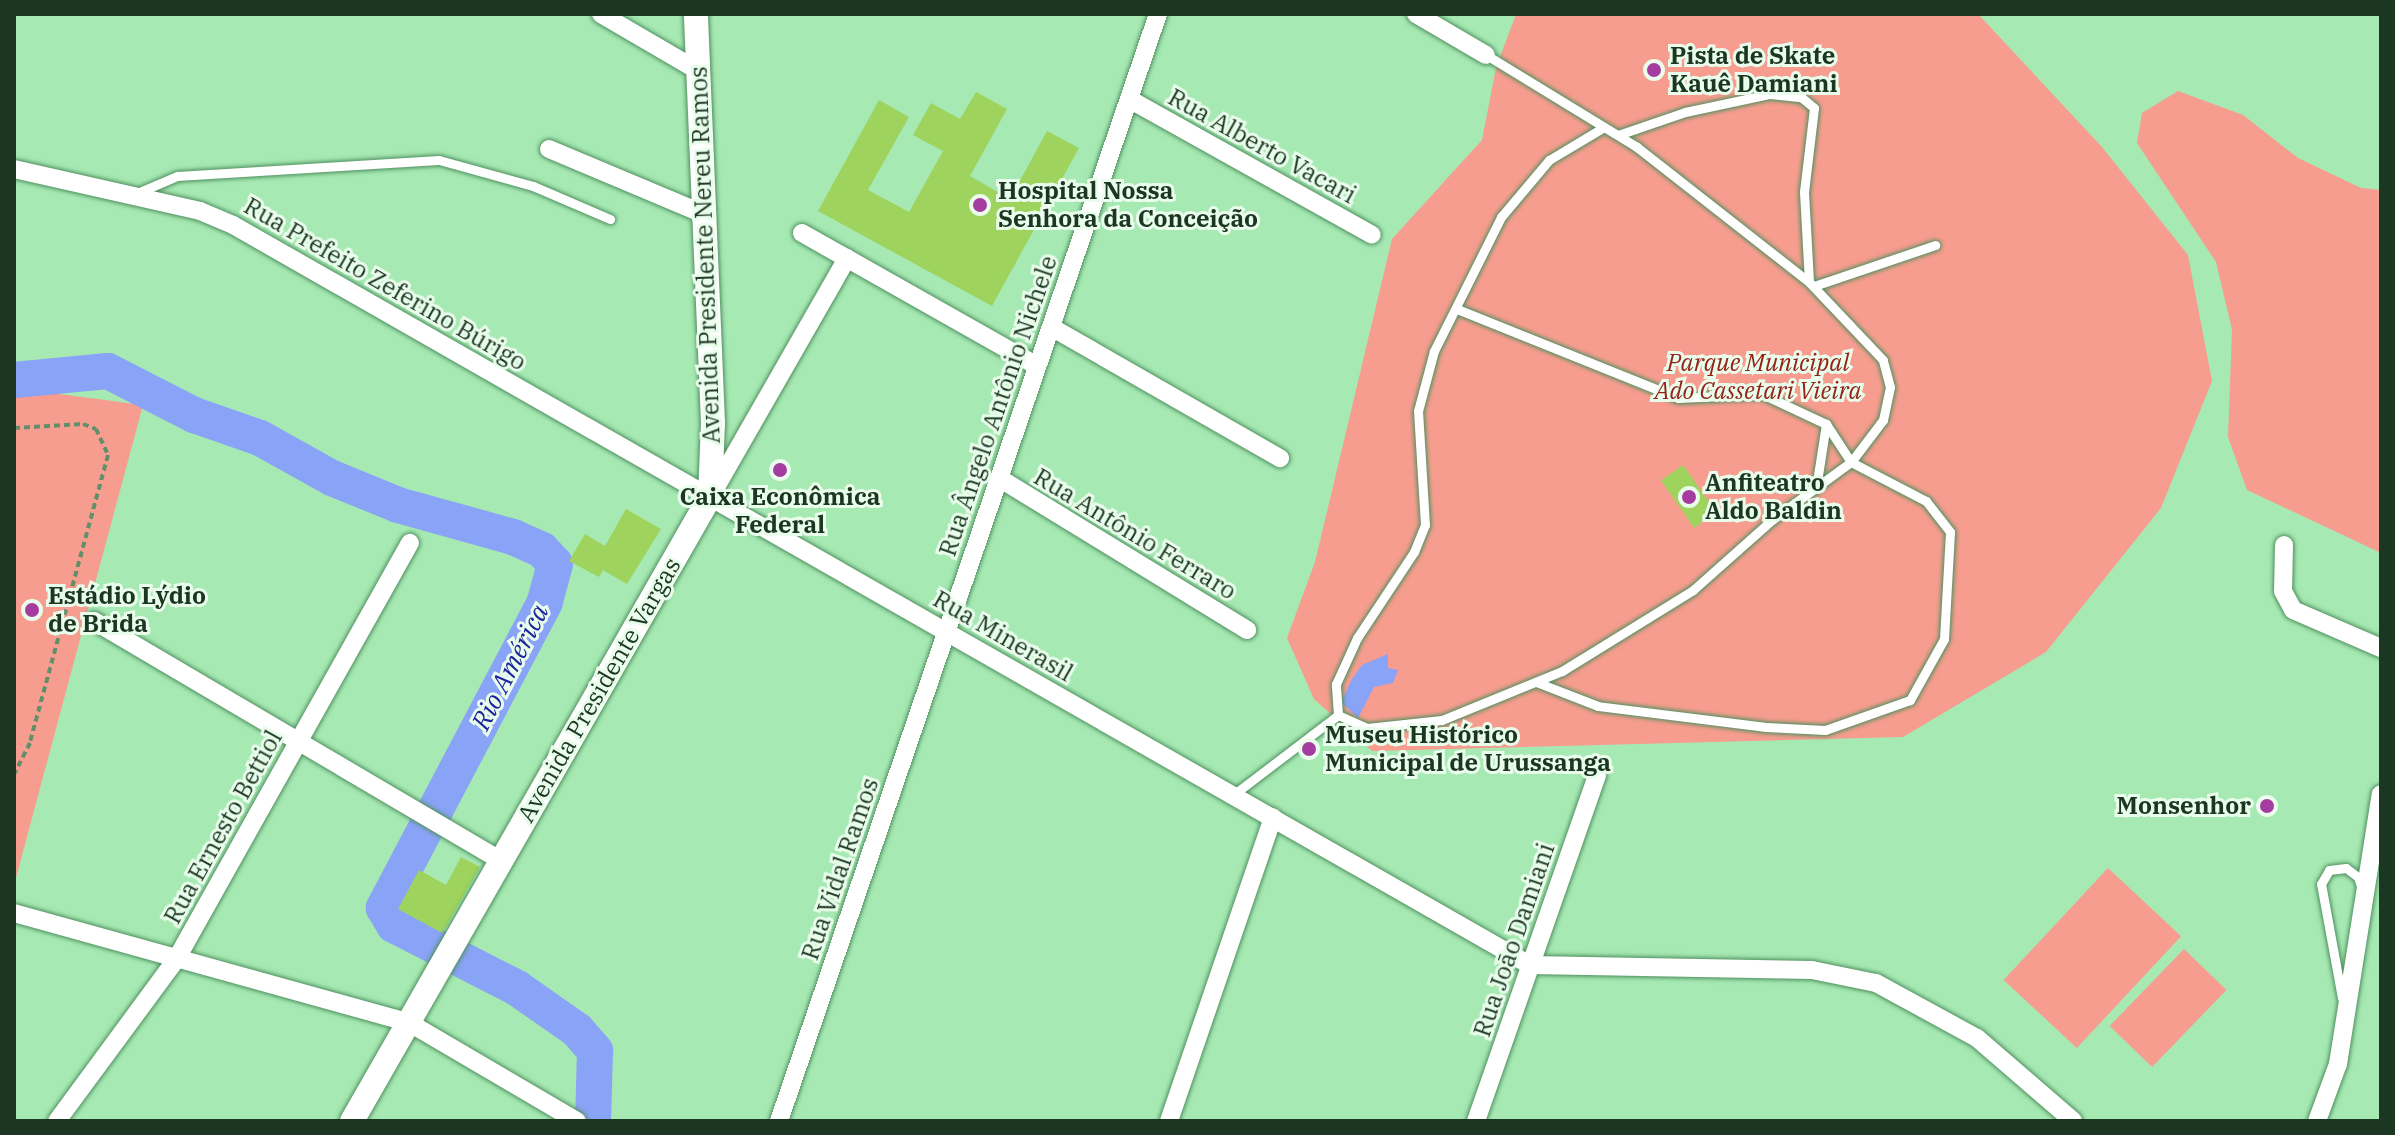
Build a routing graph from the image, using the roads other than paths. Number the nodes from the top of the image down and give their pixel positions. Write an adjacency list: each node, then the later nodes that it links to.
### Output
1 (601, 14): 6 (street)
2 (696, 14): 6 (street, Avenida Presidente Nereu Ramos)
3 (1158, 14): 7 (street, Rua Ângelo Antônio Nichele)
4 (1416, 14): 5 (street)
5 (1486, 55): 8 (lane)
6 (697, 70): 13 (street, Avenida Presidente Nereu Ramos)
7 (1129, 99): 16 (street, Rua Alberto Vacari); 21 (street, Rua Ângelo Antônio Nichele)
8 (1604, 127): 9 (lane); 20 (lane)
9 (1618, 135): 19 (lane); 19 (lane)
10 (549, 149): 13 (street)
11 (14, 169): 12 (street, Rua Prefeito Zeferino Búrigo)
12 (132, 195): 14 (lane); 28 (street, Rua Prefeito Zeferino Búrigo)
13 (704, 214): 28 (street, Avenida Presidente Nereu Ramos)
14 (610, 219)
15 (802, 233): 18 (street)
16 (1372, 235)
17 (1935, 245): 19 (lane)
18 (847, 258): 22 (street); 28 (street, Avenida Presidente Vargas)
19 (1812, 284): 25 (lane)
20 (1457, 309): 23 (lane); 36 (lane)
21 (1051, 327): 22 (street, Rua Ângelo Antônio Nichele); 24 (street)
22 (1037, 366): 26 (street, Rua Ângelo Antônio Nichele)
23 (1826, 424): 25 (lane); 27 (lane)
24 (1280, 458)
25 (1851, 462): 27 (lane); 35 (lane)
26 (999, 478): 32 (street, Rua Antônio Ferraro); 33 (street, Rua Ângelo Antônio Nichele)
27 (1816, 488): 35 (lane)
28 (710, 497): 33 (street, Rua Minerasil); 42 (street, Avenida Presidente Vargas)
29 (410, 543): 37 (street, Rua Ernesto Bettiol)
30 (2284, 545): 34 (street)
31 (94, 621): 37 (street)
32 (1247, 630)
33 (946, 632): 40 (street, Rua Minerasil); 52 (street, Rua Vidal Ramos)
34 (2381, 648)
35 (1536, 682): 36 (lane)
36 (1338, 715): 40 (lane)
37 (299, 742): 42 (street); 45 (street, Rua Ernesto Bettiol)
38 (1597, 775): 46 (street, Rua João Damiani)
39 (2381, 794): 43 (street)
40 (1233, 795): 41 (street, Rua Minerasil)
41 (1273, 817): 46 (street, Rua Minerasil); 53 (street)
42 (501, 861): 48 (street, Avenida Presidente Vargas)
43 (2365, 897): 47 (street); 47 (lane)
44 (14, 913): 45 (street)
45 (177, 958): 48 (street); 49 (street, Rua Ernesto Bettiol)
46 (1530, 965): 54 (street, Rua João Damiani); 55 (street)
47 (2345, 1021): 56 (street)
48 (408, 1022): 50 (street, Avenida Presidente Vargas); 51 (street)
49 (57, 1121)
50 (352, 1121)
51 (577, 1121)
52 (779, 1121)
53 (1169, 1121)
54 (1476, 1121)
55 (2073, 1121)
56 (2317, 1121)

